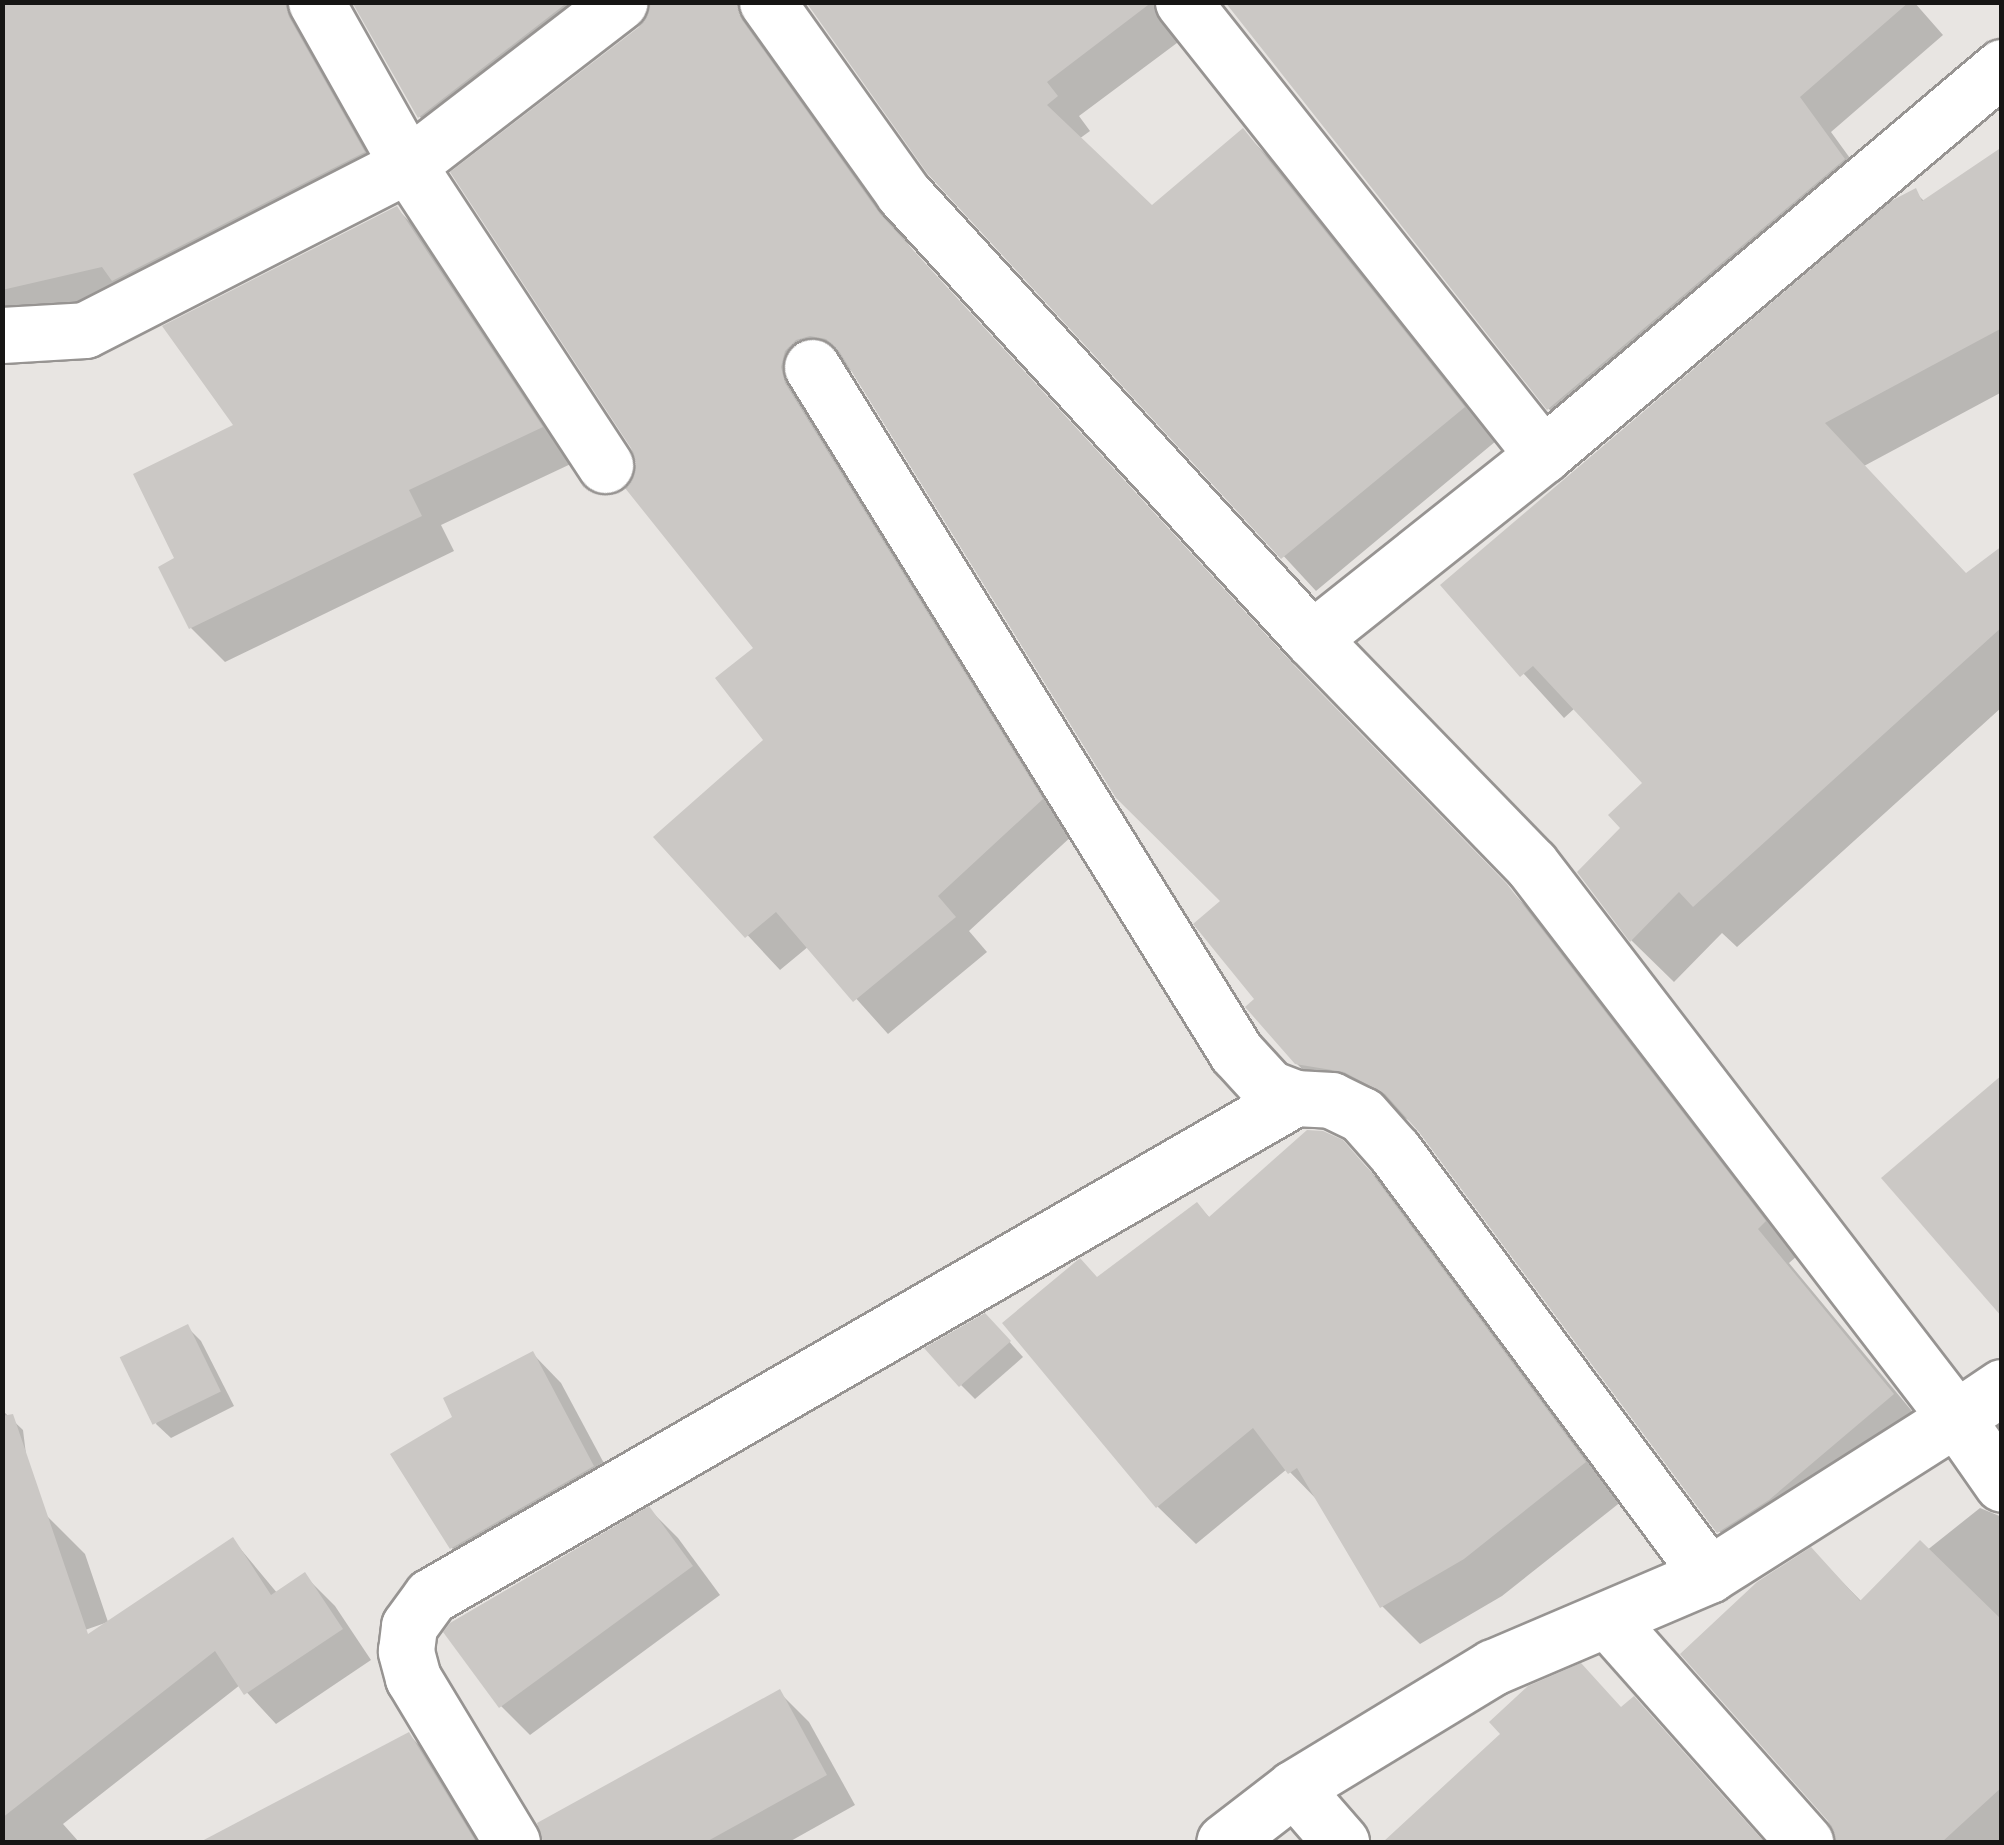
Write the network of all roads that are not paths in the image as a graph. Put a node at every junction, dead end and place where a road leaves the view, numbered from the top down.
1 (316, 2) edge
2 (620, 2) edge
3 (768, 2) edge
4 (1183, 2) edge
5 (2002, 68) edge
6 (408, 166) junction
7 (2, 334) edge
8 (812, 367) dead end
9 (1543, 455) junction
10 (605, 465) dead end
11 (1312, 639) junction
12 (1295, 1098) junction
13 (2002, 1386) edge
14 (1956, 1418) junction
15 (2002, 1484) edge
16 (1710, 1575) junction
17 (1608, 1620) junction
18 (1294, 1788) junction
19 (512, 1842) edge
20 (1224, 1842) edge
21 (1342, 1842) edge
22 (1805, 1842) edge

1 - 6 street
2 - 6 street
3 - 11 street
4 - 9 street
5 - 9 street
6 - 7 street
6 - 10 street
8 - 12 street
9 - 11 street
11 - 14 street
12 - 16 street
12 - 19 street
13 - 14 street
14 - 15 street
14 - 16 street
16 - 17 street
17 - 18 street
17 - 22 street
18 - 20 street
18 - 21 street

